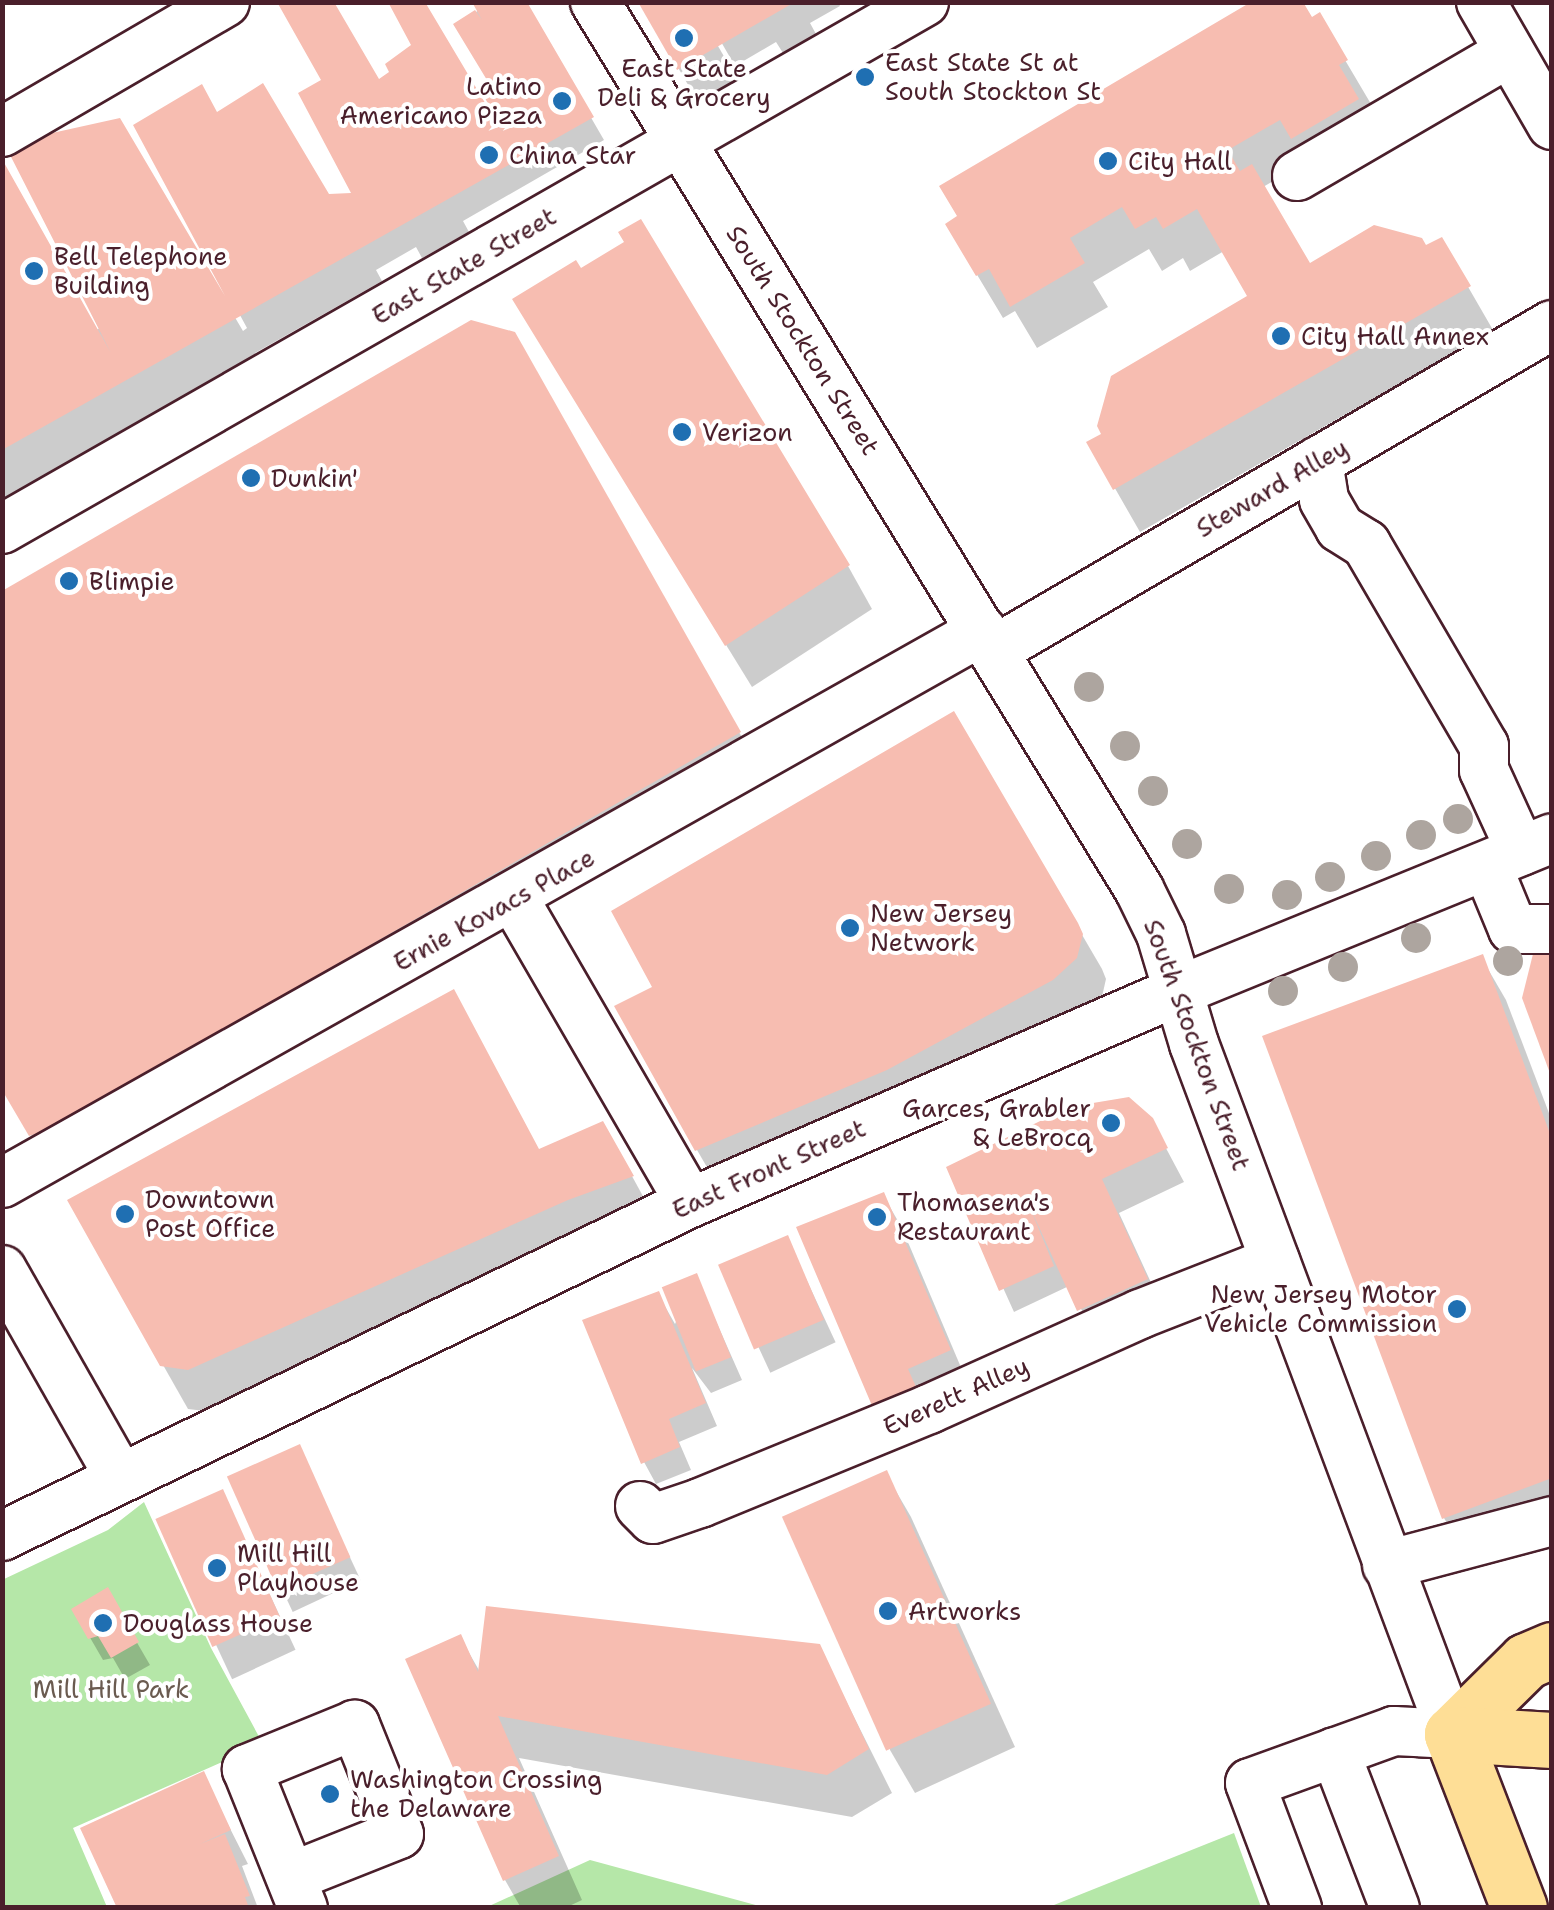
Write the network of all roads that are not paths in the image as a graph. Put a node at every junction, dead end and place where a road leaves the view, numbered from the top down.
1 (225, 2) edge
2 (595, 2) edge
3 (924, 2) edge
4 (1482, 2) edge
5 (1510, 52) junction
6 (1552, 125) edge
7 (2, 132) edge
8 (682, 143) junction
9 (1296, 176) dead end
10 (1552, 324) edge
11 (1318, 461) junction
12 (2, 529) edge
13 (988, 641) junction
14 (1528, 848) edge
15 (514, 899) junction
16 (1552, 928) edge
17 (1178, 991) junction
18 (2, 1183) edge
19 (690, 1203) junction
20 (1275, 1262) junction
21 (2, 1270) edge
22 (120, 1476) junction
23 (640, 1506) dead end
24 (1552, 1521) edge
25 (2, 1536) edge
26 (1387, 1564) junction
27 (1552, 1650) edge
28 (1452, 1734) junction
29 (1552, 1740) edge
30 (1335, 1752) junction
31 (1515, 1902) edge
32 (1297, 1908) edge
33 (1395, 1908) edge

1 - 7 street
2 - 8 street, South Stockton Street
3 - 8 street, East State Street
4 - 5 street
5 - 6 street
5 - 9 street
8 - 12 street, East State Street
8 - 13 street, South Stockton Street
10 - 11 street, Steward Alley
11 - 13 street, Steward Alley
11 - 14 street
13 - 15 street, Ernie Kovacs Place
13 - 17 street, South Stockton Street
14 - 16 street
14 - 17 street, East Front Street
15 - 18 street, Ernie Kovacs Place
15 - 19 street
17 - 19 street, East Front Street
17 - 20 street, South Stockton Street
19 - 22 street, East Front Street
20 - 23 street, Everett Alley
20 - 26 street, South Stockton Street
21 - 22 street
22 - 25 street, East Front Street
24 - 26 street
26 - 28 street, South Stockton Street
27 - 28 main road
28 - 29 main road
28 - 30 street
28 - 31 main road, South Stockton Street
30 - 32 street
30 - 33 street

